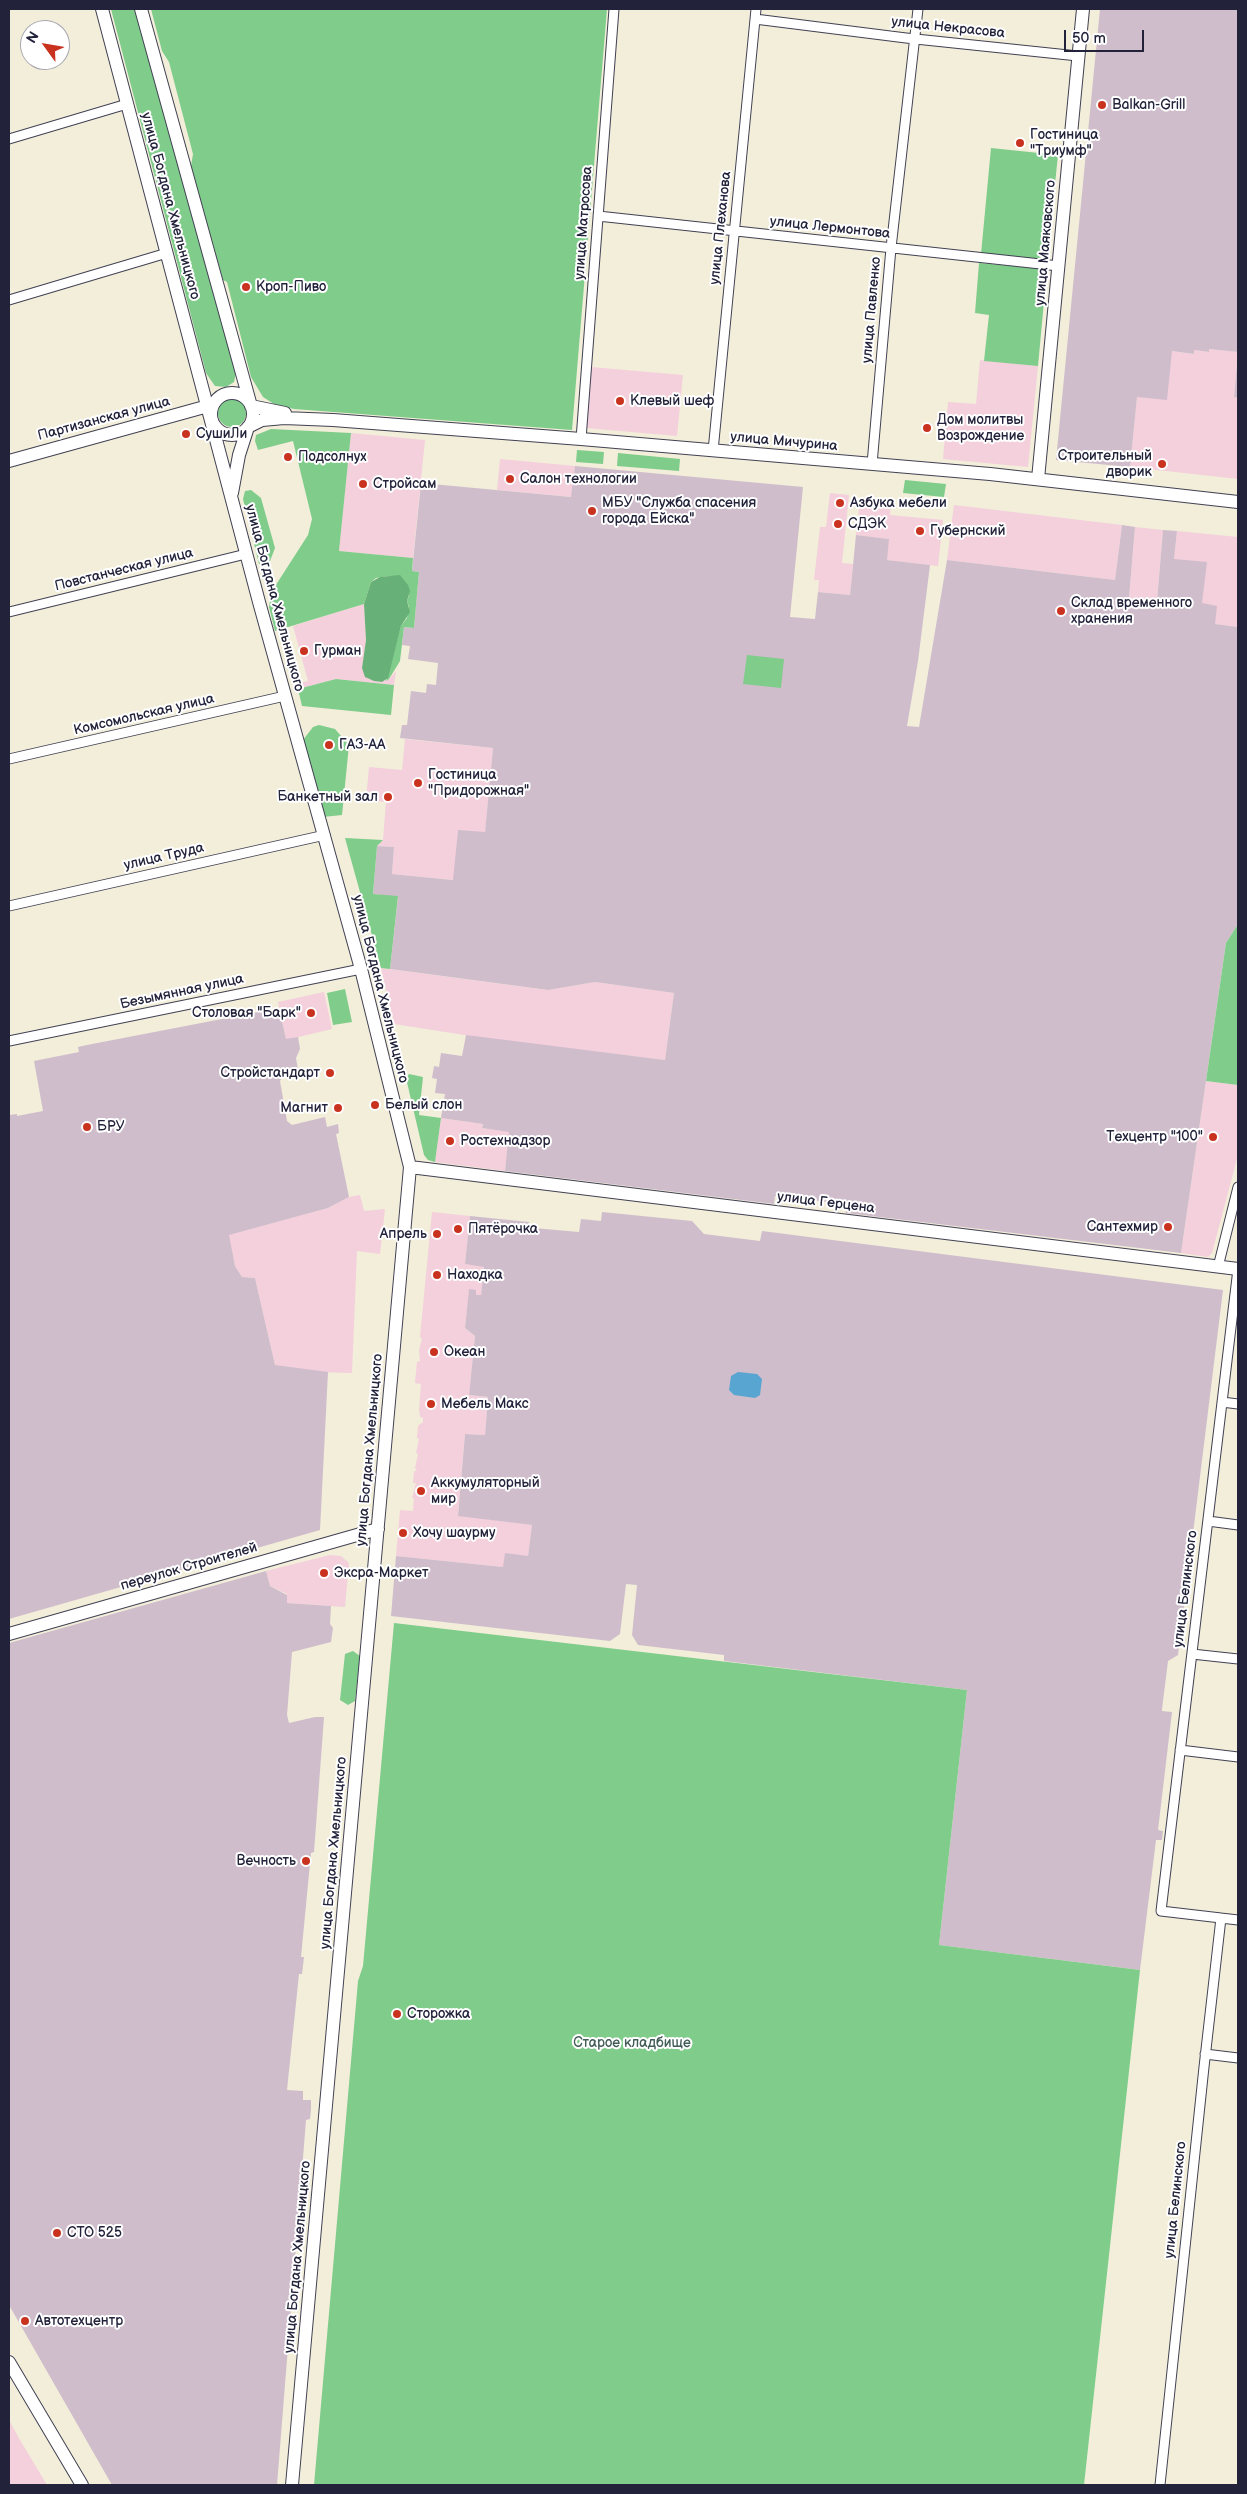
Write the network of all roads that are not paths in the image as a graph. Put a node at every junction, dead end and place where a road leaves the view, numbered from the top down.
1 (102, 9) edge
2 (142, 9) edge
3 (614, 9) edge
4 (756, 9) edge
5 (918, 9) edge
6 (1083, 9) edge
7 (755, 19) junction
8 (914, 39) junction
9 (1078, 56) junction
10 (127, 104) junction
11 (9, 139) edge
12 (598, 216) junction
13 (734, 231) junction
14 (891, 248) junction
15 (167, 253) junction
16 (1058, 266) junction
17 (9, 300) edge
18 (208, 406) junction
19 (252, 406) junction
20 (211, 419) junction
21 (327, 419) junction
22 (248, 427) junction
23 (581, 439) junction
24 (713, 451) junction
25 (9, 461) edge
26 (872, 464) junction
27 (1038, 479) junction
28 (232, 498) junction
29 (1238, 502) edge
30 (246, 554) junction
31 (9, 612) edge
32 (285, 696) junction
33 (9, 760) edge
34 (325, 836) junction
35 (9, 906) edge
36 (361, 969) junction
37 (9, 1041) edge
38 (410, 1167) junction
39 (1238, 1187) edge
40 (1218, 1267) junction
41 (1238, 1269) edge
42 (1222, 1402) junction
43 (1238, 1404) edge
44 (1208, 1521) junction
45 (1238, 1525) edge
46 (378, 1529) junction
47 (9, 1634) edge
48 (1192, 1654) junction
49 (1238, 1659) edge
50 (1180, 1750) junction
51 (1238, 1757) edge
52 (1221, 1918) junction
53 (1238, 1920) edge
54 (1205, 2054) junction
55 (1238, 2058) edge
56 (9, 2362) edge
57 (82, 2485) edge
58 (292, 2485) edge
59 (1160, 2485) edge

1 - 10 main road, улица Богдана Хмельницкого
2 - 19 main road, улица Богдана Хмельницкого
3 - 12 street, улица Матросова
4 - 7 street, улица Плеханова
5 - 8 street, улица Павленко
6 - 9 main road, улица Маяковского
7 - 8 street, улица Некрасова
7 - 13 street, улица Плеханова
8 - 9 street, улица Некрасова
8 - 14 street, улица Павленко
9 - 16 main road, улица Маяковского
10 - 11 street
10 - 15 main road, улица Богдана Хмельницкого
12 - 13 street, улица Лермонтова
12 - 23 street, улица Матросова
13 - 14 street, улица Лермонтова
13 - 24 street, улица Плеханова
14 - 16 street, улица Лермонтова
14 - 26 street, улица Павленко
15 - 17 street
15 - 18 main road, улица Богдана Хмельницкого
16 - 27 main road, улица Маяковского
18 - 20 main road, улица Богдана Хмельницкого
18 - 25 main road, Партизанская улица
19 - 20 main road
19 - 21 main road, улица Мичурина
19 - 22 main road
20 - 22 main road
20 - 28 main road, улица Богдана Хмельницкого
21 - 22 main road, улица Мичурина
21 - 23 main road, улица Мичурина
22 - 28 main road, улица Богдана Хмельницкого
23 - 24 main road, улица Мичурина
24 - 26 main road, улица Мичурина
26 - 27 main road, улица Мичурина
27 - 29 main road, улица Мичурина
28 - 30 main road, улица Богдана Хмельницкого
30 - 31 street, Повстанческая улица
30 - 32 main road, улица Богдана Хмельницкого
32 - 33 street, Комсомольская улица
32 - 34 main road, улица Богдана Хмельницкого
34 - 35 street, улица Труда
34 - 36 main road, улица Богдана Хмельницкого
36 - 37 street, Безымянная улица
36 - 38 main road, улица Богдана Хмельницкого
38 - 40 main road, улица Герцена
38 - 46 main road, улица Богдана Хмельницкого
39 - 40 street
40 - 41 main road, улица Герцена
41 - 42 street, улица Белинского
42 - 43 street
42 - 44 street, улица Белинского
44 - 45 street
44 - 48 street, улица Белинского
46 - 47 main road, переулок Строителей
46 - 58 main road, улица Богдана Хмельницкого
48 - 49 street
48 - 50 street, улица Белинского
50 - 51 street
50 - 52 street, улица Белинского
52 - 53 street
52 - 54 street, улица Белинского
54 - 55 street
54 - 59 street, улица Белинского
56 - 57 main road

